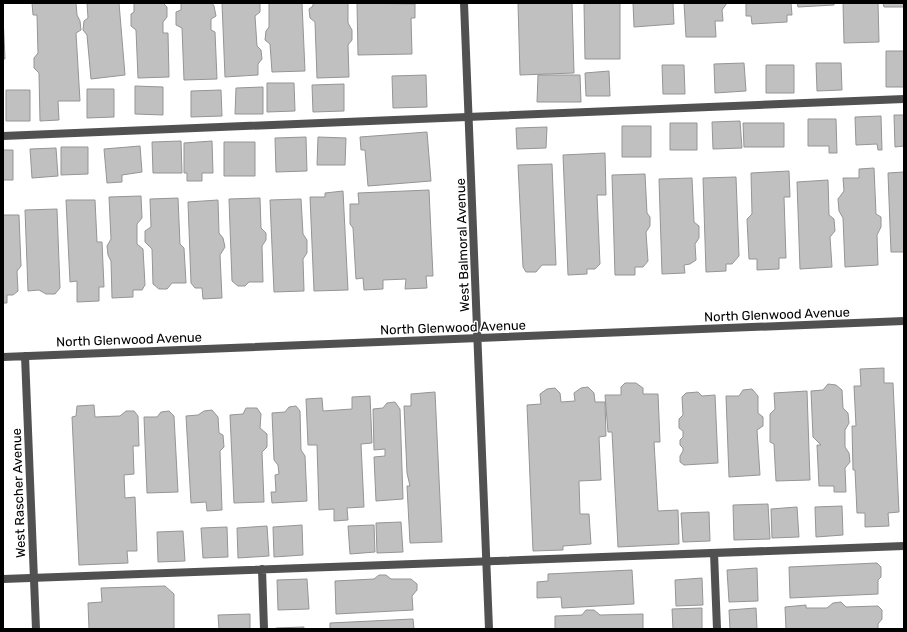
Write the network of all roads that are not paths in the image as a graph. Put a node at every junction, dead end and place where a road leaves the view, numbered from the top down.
1 (464, 3) edge
2 (904, 99) edge
3 (469, 117) junction
4 (3, 136) edge
5 (904, 321) edge
6 (477, 338) junction
7 (3, 356) edge
8 (25, 356) junction
9 (904, 546) edge
10 (714, 553) junction
11 (486, 561) junction
12 (262, 569) junction
13 (34, 577) junction
14 (3, 579) edge
15 (36, 629) edge
16 (264, 629) edge
17 (489, 629) edge
18 (717, 629) edge

1 - 3 street, West Balmoral Avenue
2 - 3 street
3 - 4 street
3 - 6 street, West Balmoral Avenue
5 - 6 street, North Glenwood Avenue
6 - 8 street, North Glenwood Avenue
6 - 11 street, West Balmoral Avenue
7 - 8 street, North Glenwood Avenue
8 - 13 street, West Rascher Avenue
9 - 10 street
10 - 11 street
10 - 18 street
11 - 12 street
11 - 17 street, West Balmoral Avenue
12 - 13 street
12 - 16 street
13 - 14 street
13 - 15 street, West Rascher Avenue

